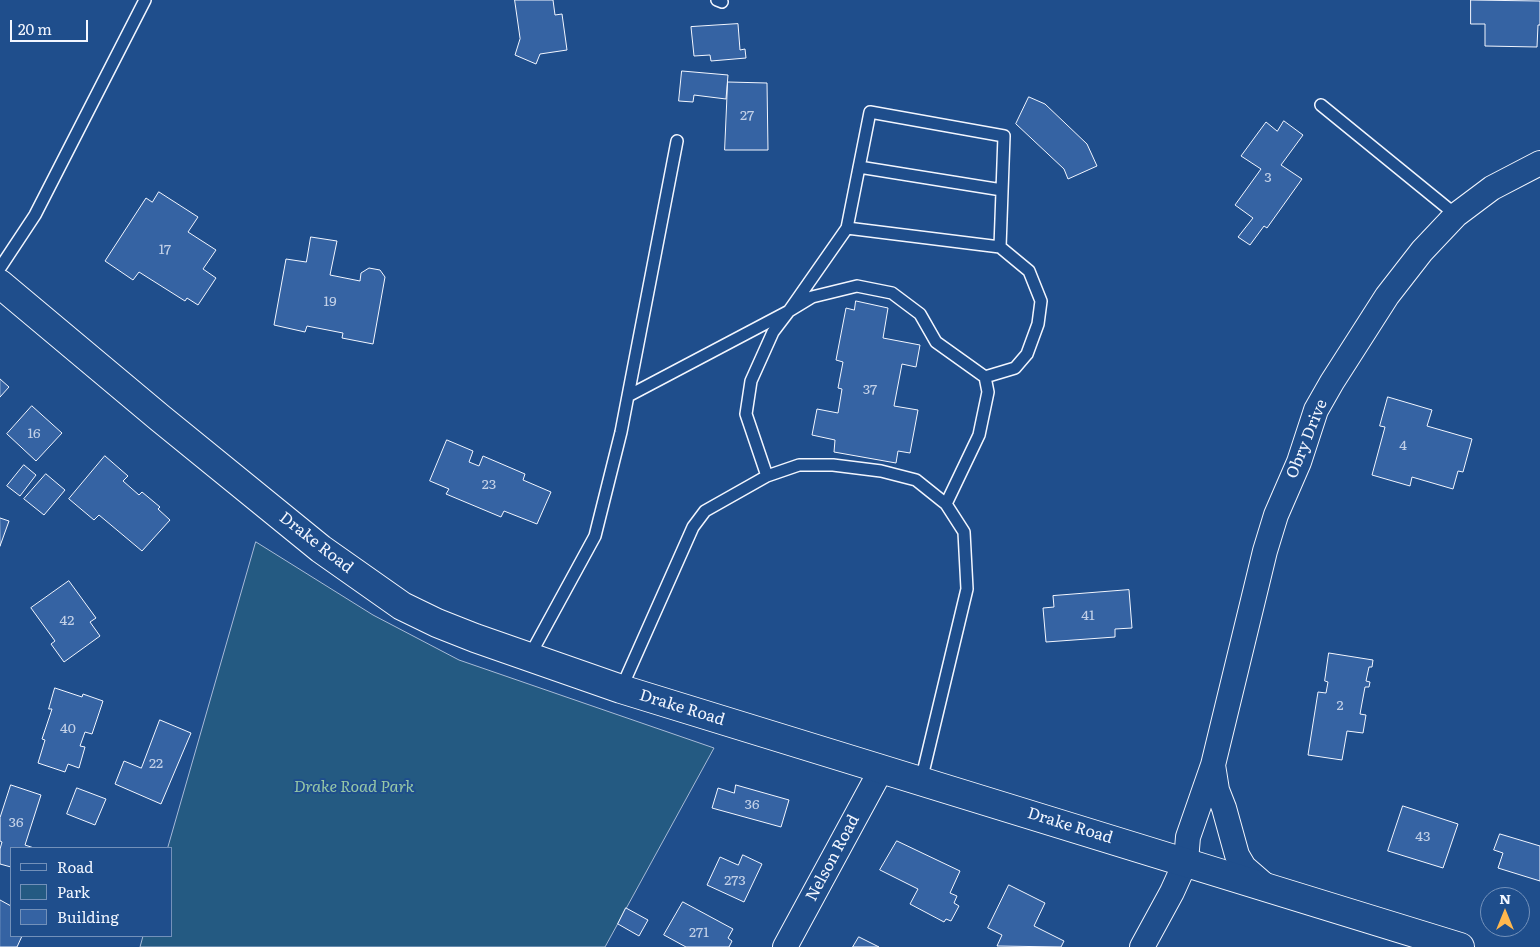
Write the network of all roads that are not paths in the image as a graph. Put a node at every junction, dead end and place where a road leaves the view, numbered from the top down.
1 (145, 0) edge
2 (1321, 105) dead end
3 (677, 140) dead end
4 (1540, 163) edge
5 (859, 167) junction
6 (1002, 190) junction
7 (1456, 215) junction
8 (847, 228) junction
9 (1000, 247) junction
10 (0, 268) edge
11 (0, 284) edge
12 (789, 311) junction
13 (985, 377) junction
14 (628, 396) junction
15 (767, 476) junction
16 (946, 504) junction
17 (529, 657) junction
18 (621, 689) junction
19 (1213, 765) junction
20 (882, 770) junction
21 (920, 782) junction
22 (1186, 861) junction
23 (1267, 887) junction
24 (786, 947) edge
25 (1142, 947) edge
26 (1460, 947) edge

1 - 10 lane
2 - 7 lane
3 - 14 lane
4 - 7 street, Obry Drive
5 - 6 lane
5 - 6 lane
5 - 8 lane
6 - 9 lane
7 - 19 street, Obry Drive
8 - 9 lane
8 - 12 lane
9 - 13 lane
11 - 17 street, Drake Road
12 - 13 lane
12 - 14 lane
12 - 15 lane
13 - 16 lane
14 - 17 lane
15 - 16 lane
15 - 18 lane
16 - 21 lane
17 - 18 street, Drake Road
18 - 20 street, Drake Road
19 - 22 street, Obry Drive
19 - 23 street, Obry Drive
20 - 21 street, Drake Road
20 - 24 street, Nelson Road
21 - 22 street, Drake Road
22 - 23 street, Drake Road
22 - 25 street, Obry Drive
23 - 26 street, Drake Road

